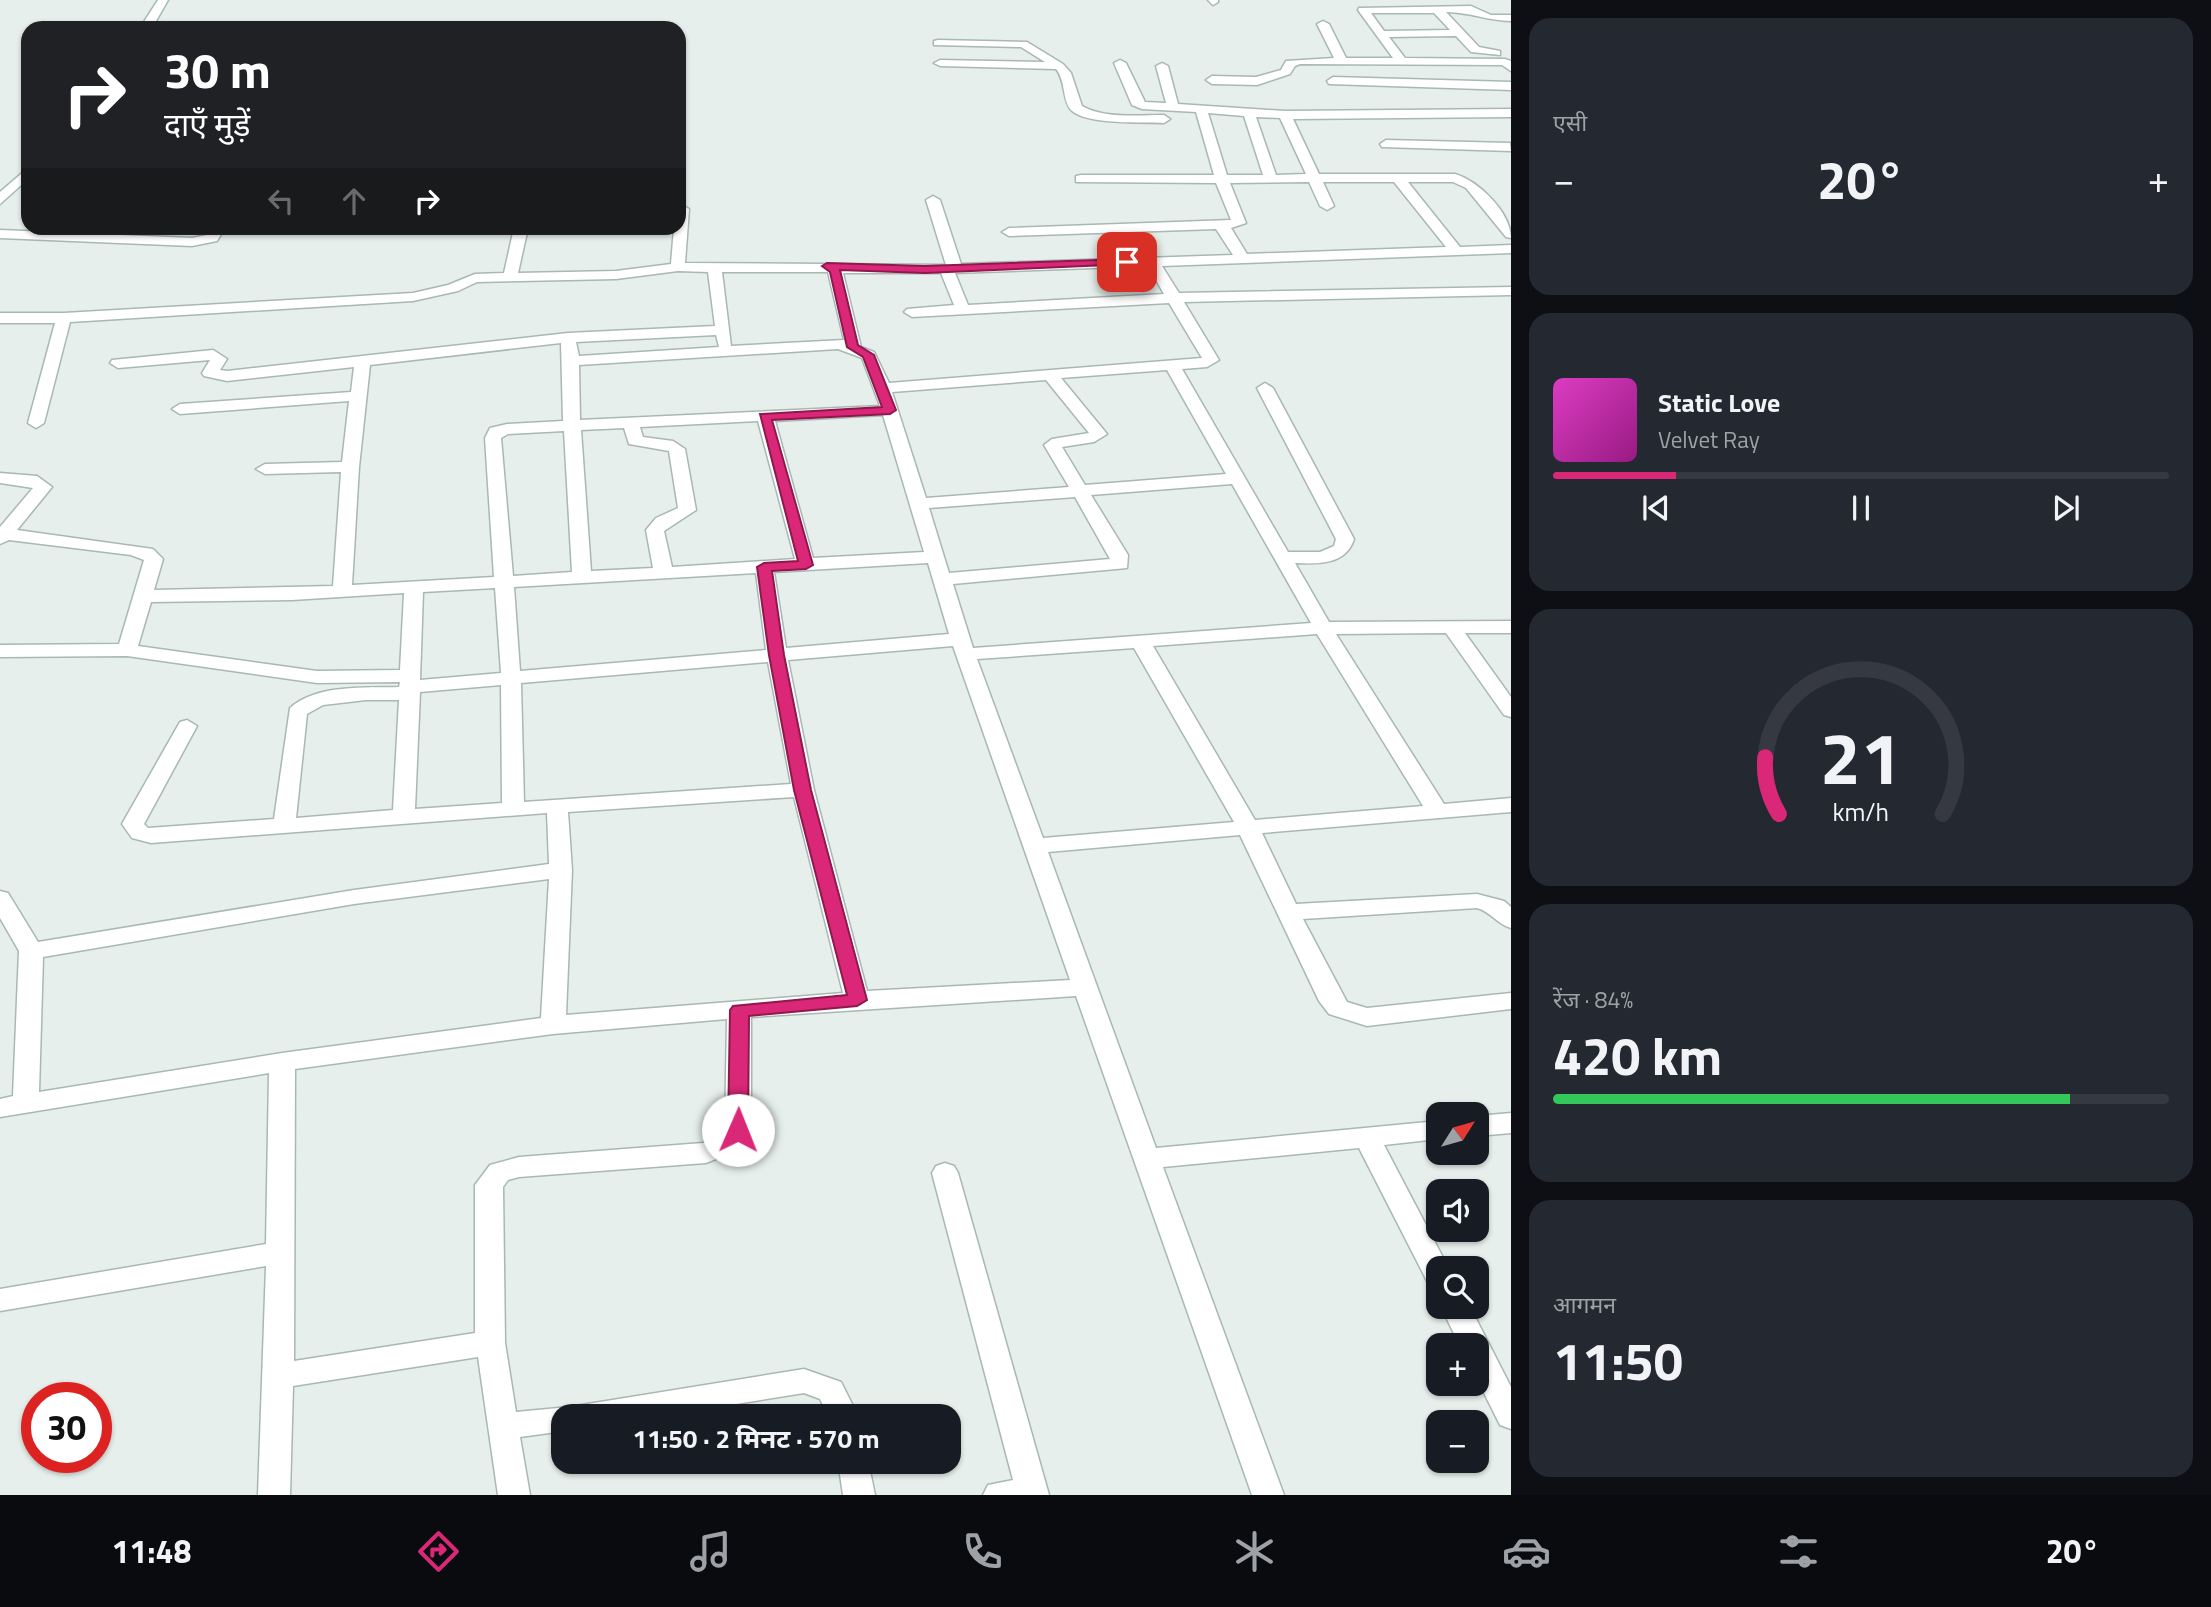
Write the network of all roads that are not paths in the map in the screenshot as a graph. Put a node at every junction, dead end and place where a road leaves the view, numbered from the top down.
1 (163, 0) edge
2 (1367, 4) edge
3 (1437, 9) junction
4 (1511, 18) edge
5 (150, 21) edge
6 (1323, 24) dead end
7 (1460, 33) junction
8 (1381, 34) junction
9 (938, 43) dead end
10 (1400, 59) junction
11 (1341, 60) junction
12 (1317, 61) junction
13 (940, 63) dead end
14 (1120, 63) dead end
15 (1508, 65) edge
16 (1059, 66) junction
17 (1162, 66) dead end
18 (1212, 80) dead end
19 (1511, 86) edge
20 (1344, 97) junction
21 (1173, 108) junction
22 (1487, 112) junction
23 (1250, 113) junction
24 (1511, 113) edge
25 (1202, 115) junction
26 (1285, 115) junction
27 (1385, 144) dead end
28 (1510, 148) edge
29 (1398, 178) junction
30 (21, 179) edge
31 (1081, 179) dead end
32 (1313, 179) junction
33 (1222, 180) junction
34 (1271, 180) junction
35 (0, 200) edge
36 (933, 200) dead end
37 (1327, 206) dead end
38 (1219, 225) junction
39 (1009, 232) dead end
40 (0, 234) edge
41 (1511, 234) edge
42 (21, 235) edge
43 (24, 235) edge
44 (214, 235) edge
45 (519, 235) edge
46 (680, 235) edge
47 (1511, 249) edge
48 (1456, 251) junction
49 (1242, 258) junction
50 (1152, 261) junction
51 (713, 266) junction
52 (827, 266) junction
53 (678, 267) junction
54 (951, 269) junction
55 (510, 277) junction
56 (1511, 291) edge
57 (1176, 298) junction
58 (963, 310) junction
59 (912, 313) dead end
60 (0, 318) edge
61 (64, 318) junction
62 (723, 330) junction
63 (568, 338) junction
64 (853, 347) junction
65 (727, 351) junction
66 (572, 361) junction
67 (362, 362) junction
68 (118, 363) dead end
69 (1173, 366) junction
70 (1051, 376) junction
71 (883, 388) junction
72 (1265, 388) dead end
73 (358, 396) junction
74 (180, 409) dead end
75 (890, 410) junction
76 (765, 416) junction
77 (36, 423) dead end
78 (631, 423) junction
79 (574, 426) junction
80 (350, 467) junction
81 (265, 468) dead end
82 (0, 478) edge
83 (1237, 478) junction
84 (1078, 492) junction
85 (919, 504) junction
86 (2, 536) edge
87 (1283, 557) junction
88 (936, 558) junction
89 (806, 565) junction
90 (764, 567) junction
91 (664, 575) junction
92 (582, 579) junction
93 (942, 579) junction
94 (505, 582) junction
95 (414, 587) junction
96 (342, 592) junction
97 (145, 596) junction
98 (1511, 627) edge
99 (1323, 628) junction
100 (1452, 628) junction
101 (1140, 642) junction
102 (963, 647) junction
103 (127, 650) junction
104 (0, 651) edge
105 (777, 655) junction
106 (511, 678) junction
107 (410, 686) junction
108 (1511, 711) edge
109 (187, 726) dead end
110 (803, 790) junction
111 (1511, 805) edge
112 (557, 806) junction
113 (513, 809) junction
114 (1438, 811) junction
115 (404, 816) junction
116 (284, 825) junction
117 (1248, 828) junction
118 (1035, 846) junction
119 (561, 870) junction
120 (0, 898) edge
121 (1288, 912) junction
122 (1511, 920) edge
123 (31, 951) junction
124 (1085, 987) junction
125 (857, 1000) junction
126 (1511, 1001) edge
127 (739, 1010) junction
128 (552, 1025) junction
129 (282, 1062) junction
130 (26, 1103) junction
131 (0, 1108) edge
132 (1511, 1123) edge
133 (1489, 1125) edge
134 (1426, 1131) edge
135 (1367, 1137) junction
136 (1147, 1159) junction
137 (946, 1173) dead end
138 (279, 1253) junction
139 (1428, 1256) edge
140 (0, 1300) edge
141 (490, 1343) junction
142 (1489, 1373) edge
143 (279, 1376) junction
144 (656, 1404) edge
145 (838, 1404) edge
146 (1511, 1416) edge
147 (551, 1420) edge
148 (504, 1427) junction
149 (855, 1474) edge
150 (1032, 1493) edge
151 (274, 1495) edge
152 (514, 1495) edge
153 (859, 1495) edge
154 (999, 1495) edge
155 (1268, 1495) edge

1 - 5 street
2 - 3 street
2 - 8 street
3 - 4 street
3 - 7 street
6 - 11 street
7 - 8 street
7 - 15 street
8 - 10 street
9 - 16 street
10 - 11 street
10 - 15 street
11 - 12 street
12 - 18 street
12 - 20 street
13 - 16 street
14 - 21 street
16 - 25 street
17 - 21 street
19 - 20 street
20 - 22 street
20 - 26 street
21 - 25 street
22 - 24 street
22 - 28 street
23 - 25 street
23 - 26 street
23 - 34 street
25 - 33 street
26 - 32 street
27 - 28 street
29 - 32 street
29 - 41 street
29 - 48 street
30 - 35 street
31 - 33 street
32 - 34 street
32 - 37 street
33 - 34 street
33 - 38 street
36 - 54 street
38 - 39 street
38 - 49 street
40 - 42 street
43 - 44 street
45 - 55 street
46 - 53 street
47 - 48 street
48 - 49 street
49 - 50 street
50 - 54 street
50 - 57 street
51 - 52 street
51 - 53 street
51 - 62 street
52 - 54 street
52 - 64 street
53 - 55 street
54 - 58 street
55 - 61 street
56 - 57 street
57 - 58 street
57 - 69 street
58 - 59 street
60 - 61 street
61 - 77 street
62 - 63 street
62 - 65 street
63 - 66 street
63 - 67 street
64 - 65 street
64 - 71 street
65 - 66 street
66 - 79 street
67 - 68 street
67 - 73 street
69 - 70 street
69 - 83 street
70 - 71 street
70 - 84 street
71 - 75 street
72 - 87 street
73 - 74 street
73 - 80 street
75 - 76 street
75 - 85 street
76 - 78 street
76 - 89 street
78 - 79 street
78 - 91 street
79 - 92 street
79 - 94 street
80 - 81 street
80 - 96 street
82 - 86 street
83 - 84 street
83 - 87 street
84 - 85 street
84 - 93 street
85 - 88 street
86 - 97 street
87 - 99 street
88 - 89 street
88 - 93 street
89 - 90 street
90 - 91 street
90 - 105 street
91 - 92 street
92 - 94 street
93 - 102 street
94 - 95 street
94 - 106 street
95 - 96 street
95 - 107 street
96 - 97 street
97 - 103 street
98 - 100 street
99 - 100 street
99 - 101 street
99 - 114 street
100 - 108 street
101 - 102 street
101 - 117 street
102 - 105 street
102 - 118 street
103 - 104 street
103 - 107 street
105 - 106 street
105 - 110 street
106 - 107 street
106 - 113 street
107 - 115 street
107 - 116 street
109 - 116 street
110 - 112 street
110 - 125 street
111 - 114 street
112 - 113 street
112 - 119 street
113 - 115 street
114 - 117 street
115 - 116 street
117 - 118 street
117 - 121 street
118 - 124 street
119 - 123 street
119 - 128 street
120 - 123 street
121 - 122 street
121 - 126 street
123 - 130 street
124 - 125 street
124 - 136 street
125 - 127 street
127 - 128 street
127 - 141 street
128 - 129 street
129 - 130 street
129 - 138 street
130 - 131 street
132 - 133 street
134 - 135 street
135 - 136 street
135 - 139 street
136 - 155 street
137 - 150 street
138 - 140 street
138 - 143 street
141 - 143 street
141 - 148 street
142 - 146 street
143 - 151 street
144 - 145 street
147 - 148 street
148 - 152 street
149 - 153 street
150 - 154 street

